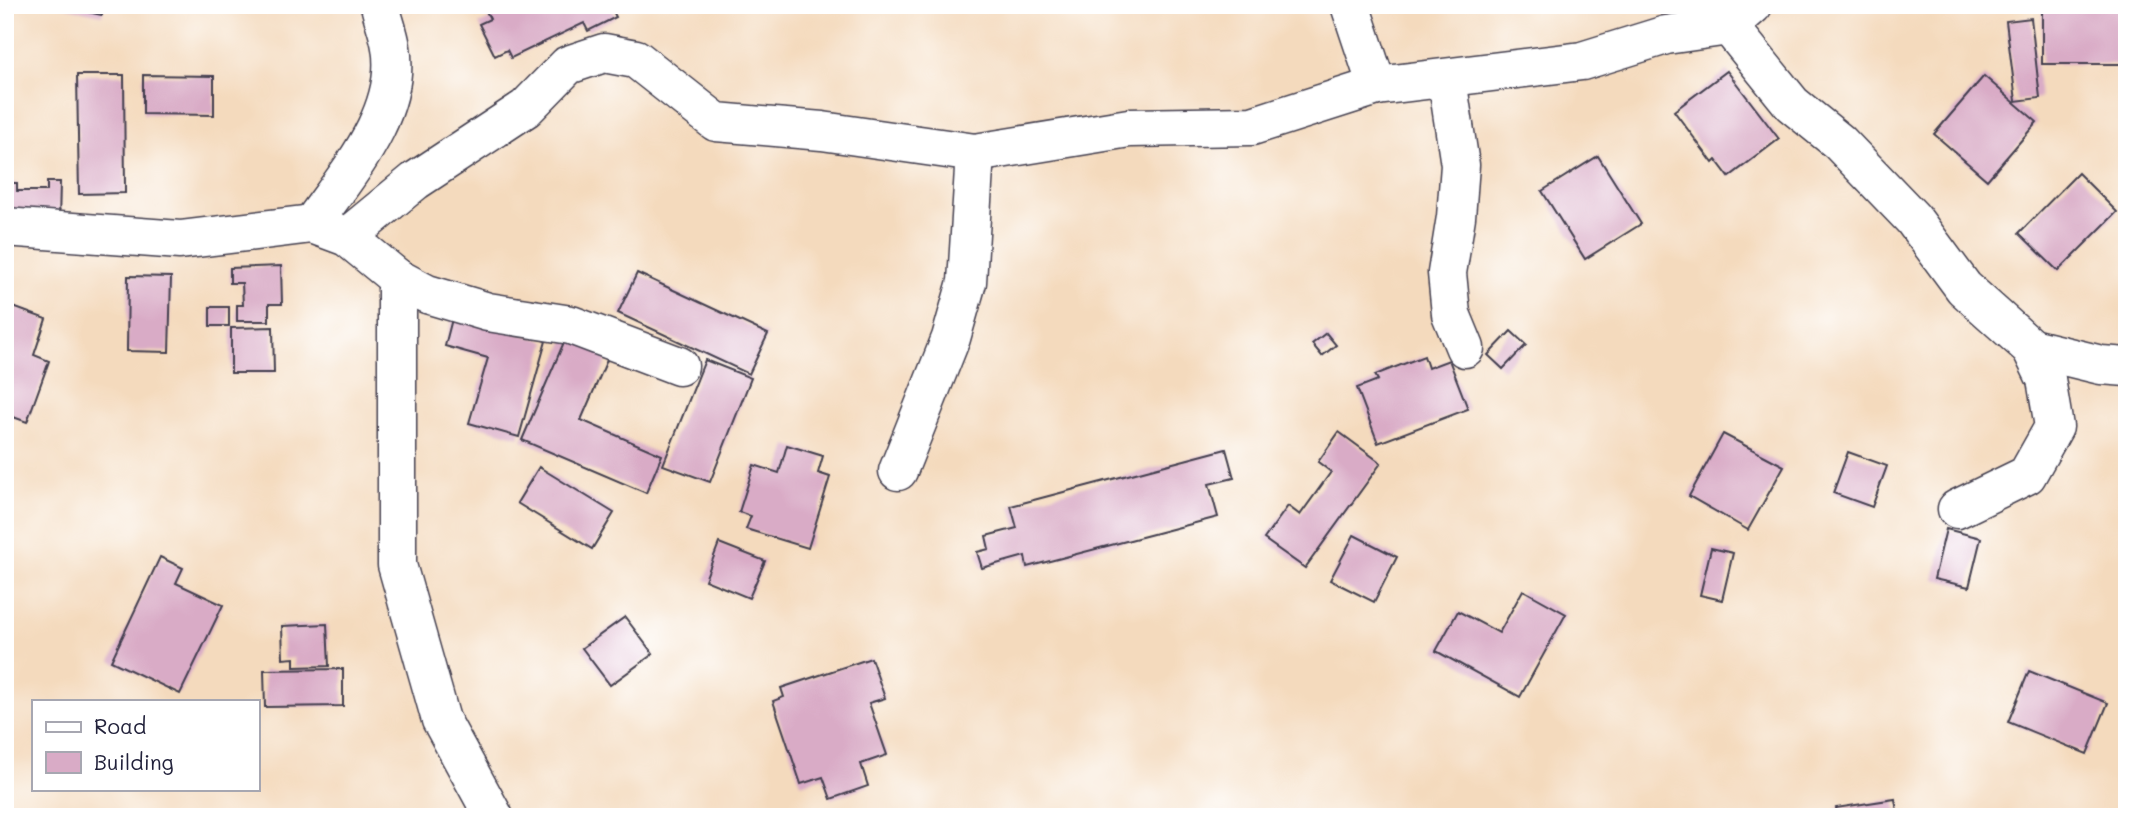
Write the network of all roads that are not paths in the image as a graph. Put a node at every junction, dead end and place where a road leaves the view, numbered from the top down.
1 (380, 5) edge
2 (1350, 5) edge
3 (1741, 16) edge
4 (1447, 79) junction
5 (1377, 86) junction
6 (975, 153) junction
7 (5, 227) edge
8 (330, 231) junction
9 (397, 278) junction
10 (1465, 348) dead end
11 (2031, 348) junction
12 (679, 366) dead end
13 (2127, 367) edge
14 (898, 471) dead end
15 (1957, 509) dead end
16 (494, 817) edge

1 - 8 street
2 - 5 street
3 - 4 street
3 - 11 street
4 - 5 street
4 - 10 street
5 - 6 street
6 - 8 street
6 - 14 street
7 - 8 street
8 - 9 street
9 - 12 street
9 - 16 street
11 - 13 street
11 - 15 street

